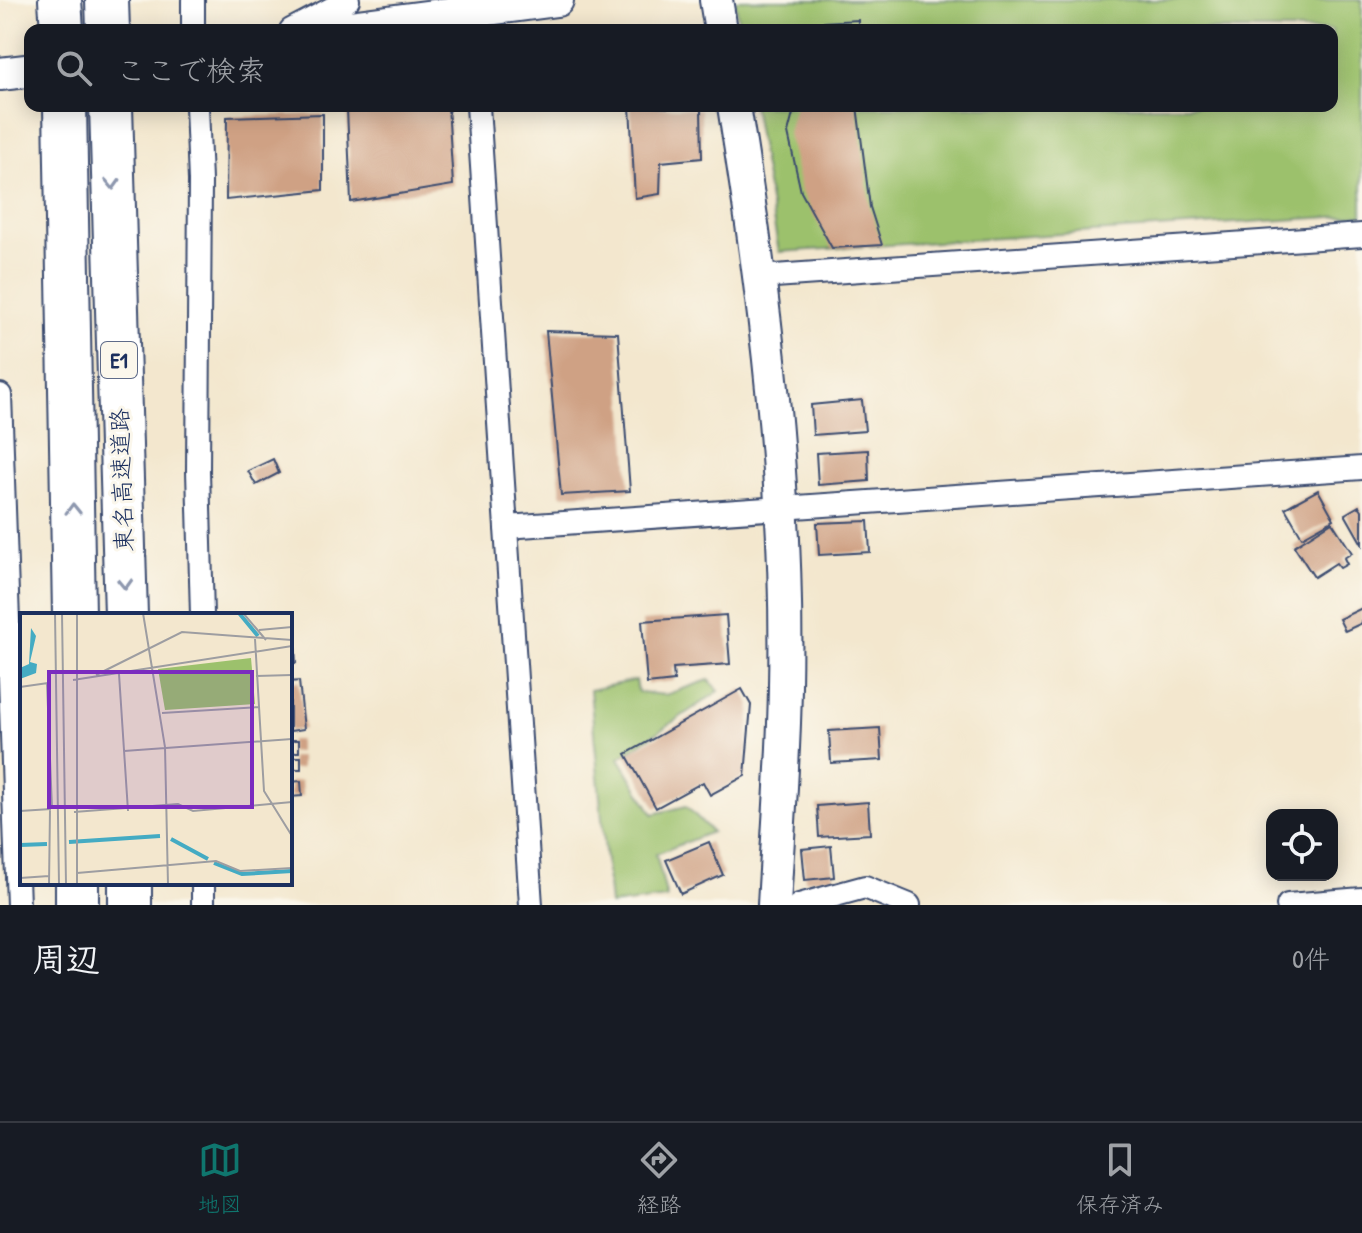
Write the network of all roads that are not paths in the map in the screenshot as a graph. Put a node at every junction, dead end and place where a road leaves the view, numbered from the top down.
1 (60, 0) edge
2 (107, 0) edge
3 (193, 0) edge
4 (348, 0) edge
5 (557, 0) edge
6 (716, 0) edge
7 (472, 20) edge
8 (62, 24) edge
9 (108, 24) edge
10 (193, 24) edge
11 (302, 24) edge
12 (414, 24) edge
13 (720, 24) edge
14 (65, 112) edge
15 (111, 112) edge
16 (197, 112) edge
17 (478, 112) edge
18 (735, 112) edge
19 (1362, 235) edge
20 (760, 277) junction
21 (0, 395) edge
22 (1362, 468) edge
23 (781, 506) junction
24 (506, 527) junction
25 (74, 613) edge
26 (126, 613) edge
27 (202, 613) edge
28 (1362, 899) edge
29 (18, 905) edge
30 (531, 905) edge
31 (774, 905) edge
32 (799, 905) edge
33 (909, 905) edge
34 (1288, 905) edge

1 - 8 highway
2 - 9 highway
3 - 10 street
4 - 11 street
5 - 7 street
6 - 13 street
7 - 12 street
25 -> 14 highway, 東名高速道路 / E1
15 -> 26 highway, 東名高速道路 / E1
16 - 27 street
17 - 24 street
18 - 20 street
19 - 20 street
20 - 23 street
21 - 29 street
22 - 23 street
23 - 24 street
23 - 31 street
24 - 30 street
28 - 34 street
32 - 33 street

